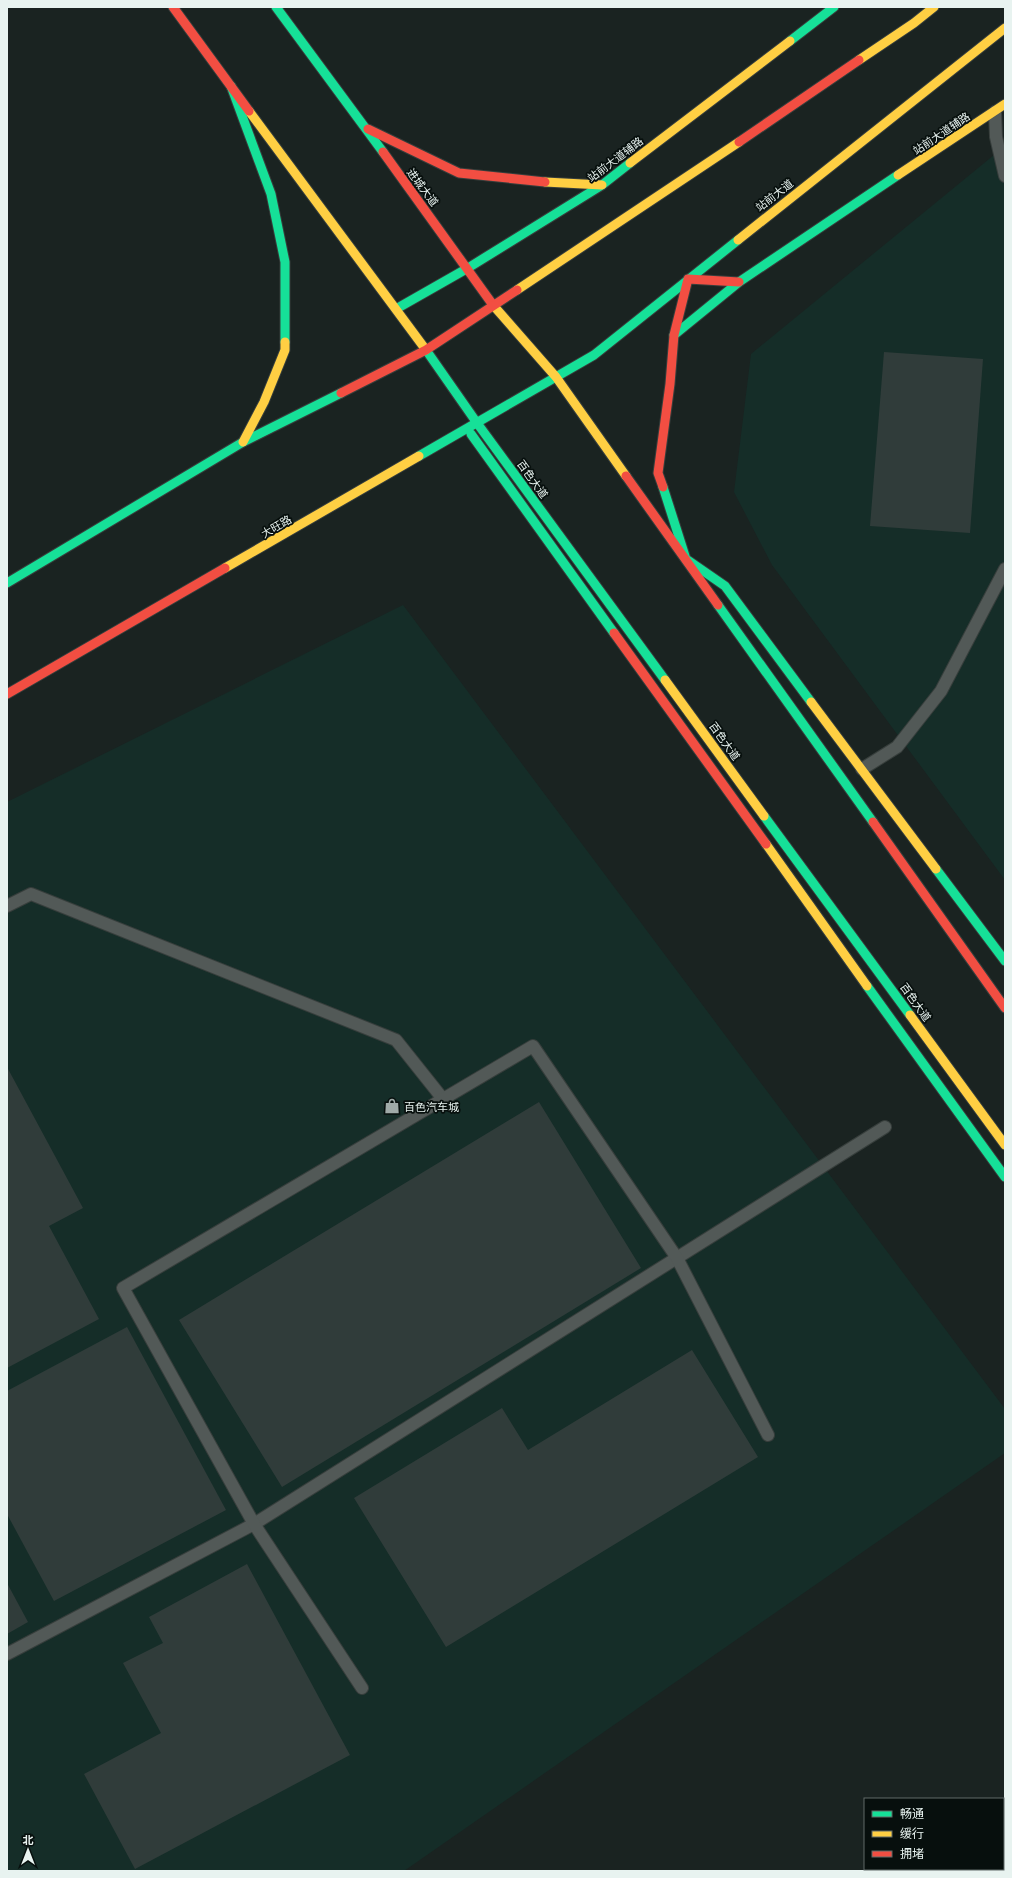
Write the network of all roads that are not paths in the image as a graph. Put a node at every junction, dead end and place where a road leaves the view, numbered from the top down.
1 (173, 7) edge
2 (276, 7) edge
3 (834, 7) edge
4 (934, 7) edge
5 (1005, 28) edge
6 (231, 86) junction
7 (1005, 104) edge
8 (995, 112) junction
9 (364, 127) junction
10 (996, 137) junction
11 (1005, 147) edge
12 (1005, 176) edge
13 (602, 185) junction
14 (468, 268) junction
15 (688, 279) junction
16 (739, 282) junction
17 (493, 305) junction
18 (396, 309) junction
19 (674, 335) junction
20 (426, 350) junction
21 (556, 377) junction
22 (477, 423) junction
23 (468, 429) junction
24 (243, 442) junction
25 (686, 559) junction
26 (1005, 569) edge
27 (7, 583) edge
28 (7, 694) edge
29 (862, 769) junction
30 (7, 906) edge
31 (1005, 961) edge
32 (1005, 1008) edge
33 (443, 1099) junction
34 (885, 1127) dead end
35 (1005, 1145) edge
36 (1005, 1177) edge
37 (677, 1258) junction
38 (768, 1435) dead end
39 (254, 1524) junction
40 (7, 1654) edge
41 (362, 1688) dead end

1 - 6 main road
2 - 9 main road, 进城大道
3 - 13 main road, 站前大道辅路
4 - 17 main road
5 - 15 main road, 站前大道
6 - 18 main road
6 - 24 main road
7 - 8 main road, 站前大道辅路
8 - 10 lane
8 - 16 main road, 站前大道辅路
9 - 13 main road
9 - 14 main road, 进城大道
10 - 11 lane
10 - 12 lane
13 - 14 main road, 站前大道辅路
14 - 17 main road, 进城大道
14 - 18 main road, 站前大道辅路
15 - 16 main road
15 - 19 main road
15 - 21 main road, 站前大道
16 - 19 main road, 站前大道辅路
17 - 20 main road
17 - 21 main road, 进城大道
18 - 20 main road
19 - 25 main road
20 - 22 main road, 百色大道
20 - 23 main road
20 - 24 main road
21 - 22 main road, 大旺路
21 - 25 main road
22 - 23 main road, 大旺路
22 - 35 main road, 百色大道
23 - 28 main road, 大旺路
23 - 36 main road
24 - 27 main road
25 - 29 main road
25 - 32 main road
26 - 29 lane
29 - 31 main road
30 - 33 lane
33 - 37 lane
33 - 39 lane
34 - 37 lane
37 - 38 lane
37 - 39 lane
39 - 40 lane
39 - 41 lane

